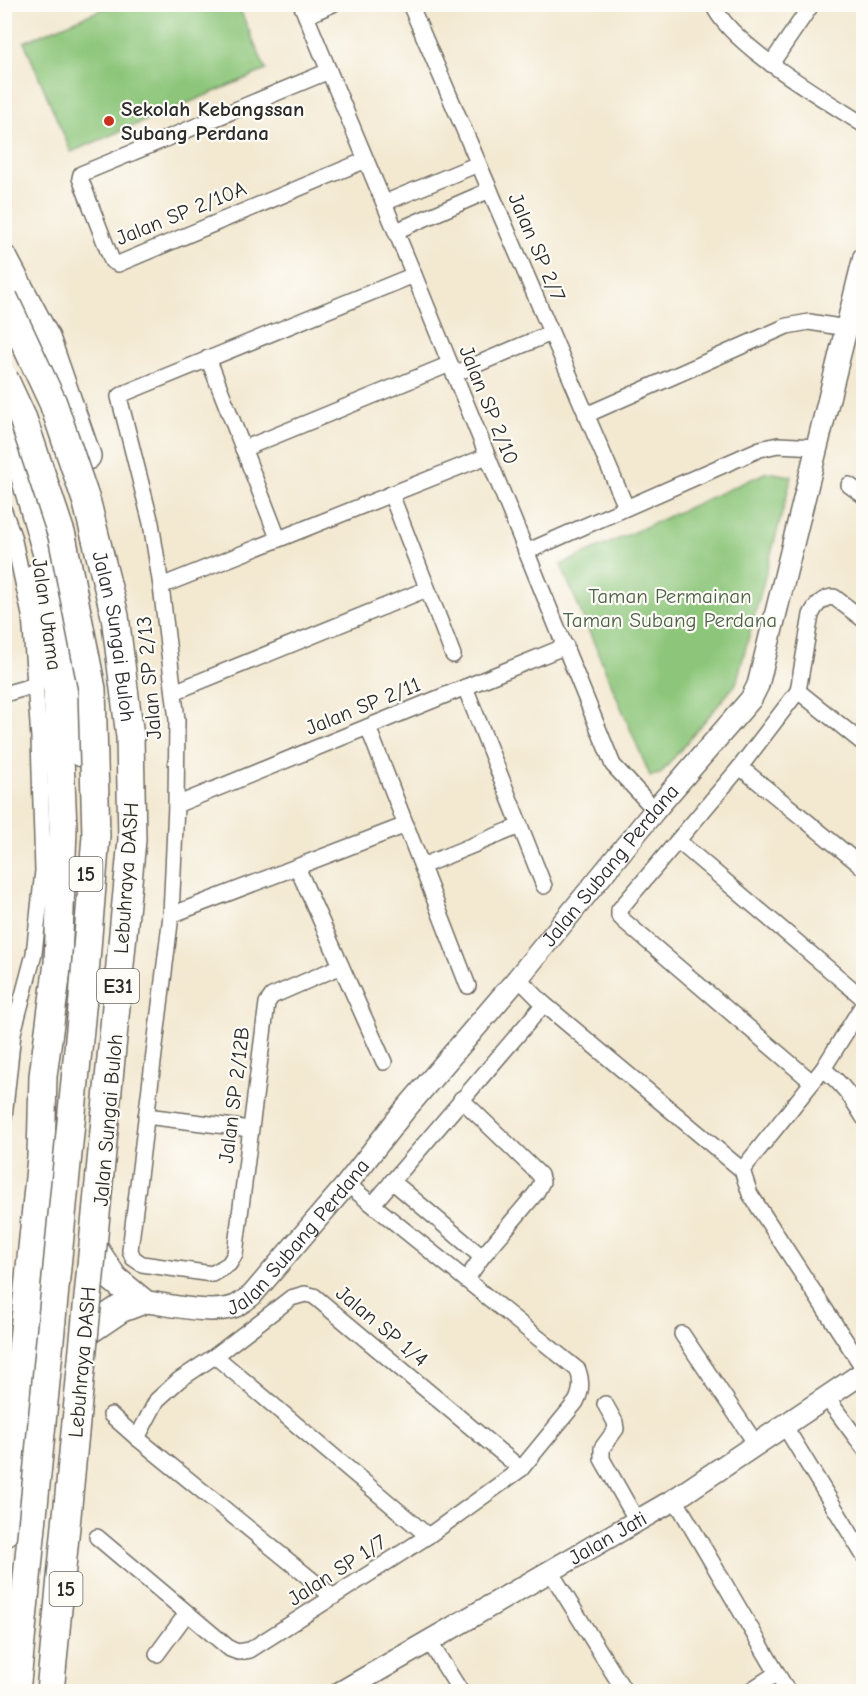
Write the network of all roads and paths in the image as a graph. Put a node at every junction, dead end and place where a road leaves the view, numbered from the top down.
1 (333, 4) edge
2 (410, 4) edge
3 (713, 4) edge
4 (812, 4) edge
5 (304, 10) edge
6 (771, 64) junction
7 (329, 71) junction
8 (864, 125) edge
9 (366, 160) junction
10 (478, 164) junction
11 (490, 190) junction
12 (384, 203) junction
13 (396, 231) junction
14 (864, 257) edge
15 (4, 259) edge
16 (414, 275) junction
17 (4, 279) edge
18 (4, 298) edge
19 (846, 328) junction
20 (551, 333) junction
21 (208, 358) junction
22 (452, 369) junction
23 (4, 378) edge
24 (4, 404) edge
25 (586, 415) junction
26 (817, 447) junction
27 (243, 449) junction
28 (487, 456) junction
29 (4, 461) edge
30 (849, 484) dead end
31 (391, 494) junction
32 (864, 496) edge
33 (626, 507) junction
34 (4, 511) edge
35 (9, 538) edge
36 (278, 538) junction
37 (526, 552) junction
38 (161, 586) junction
39 (427, 589) junction
40 (864, 620) edge
41 (566, 646) junction
42 (453, 655) dead end
43 (36, 685) junction
44 (465, 687) junction
45 (798, 691) junction
46 (174, 692) junction
47 (4, 694) edge
48 (368, 727) junction
49 (864, 744) edge
50 (740, 767) junction
51 (176, 805) junction
52 (655, 810) junction
53 (406, 825) junction
54 (520, 826) junction
55 (678, 841) junction
56 (422, 866) junction
57 (297, 867) junction
58 (864, 868) edge
59 (544, 886) dead end
60 (171, 915) junction
61 (341, 966) junction
62 (120, 971) junction
63 (518, 978) junction
64 (468, 986) dead end
65 (864, 1001) edge
66 (544, 1004) junction
67 (9, 1033) edge
68 (384, 1062) dead end
69 (823, 1069) junction
70 (43, 1076) junction
71 (812, 1083) junction
72 (461, 1099) junction
73 (146, 1116) junction
74 (4, 1117) edge
75 (864, 1118) edge
76 (250, 1129) junction
77 (742, 1170) junction
78 (392, 1181) junction
79 (347, 1184) junction
80 (102, 1185) junction
81 (373, 1204) junction
82 (51, 1226) junction
83 (95, 1250) junction
84 (482, 1257) junction
85 (220, 1270) joint
86 (466, 1280) junction
87 (141, 1300) junction
88 (89, 1330) junction
89 (682, 1334) dead end
90 (39, 1351) junction
91 (215, 1356) junction
92 (88, 1364) junction
93 (864, 1370) edge
94 (4, 1376) edge
95 (826, 1396) junction
96 (604, 1404) dead end
97 (111, 1415) dead end
98 (784, 1425) junction
99 (137, 1438) junction
100 (756, 1444) junction
101 (864, 1448) edge
102 (521, 1469) junction
103 (675, 1499) junction
104 (637, 1521) junction
105 (4, 1533) edge
106 (428, 1536) junction
107 (96, 1538) dead end
108 (864, 1556) edge
109 (550, 1570) junction
110 (333, 1597) junction
111 (187, 1613) junction
112 (429, 1641) junction
113 (158, 1654) dead end
114 (777, 1673) junction
115 (5, 1692) edge
116 (16, 1692) edge
117 (52, 1692) edge
118 (341, 1692) edge
119 (461, 1692) edge
120 (625, 1692) edge
121 (748, 1692) edge
122 (788, 1692) edge

1 - 5 street
2 - 10 street, Jalan SP 2/7
3 - 6 street
4 - 6 street
5 - 7 street, Jalan SP 2/10
6 - 8 street
7 - 9 street, Jalan SP 2/10
7 - 9 street, Jalan SP 2/10A
9 - 12 street, Jalan SP 2/10
10 - 11 street, Jalan SP 2/7
10 - 12 street
11 - 13 street
11 - 20 street, Jalan SP 2/7
12 - 13 street, Jalan SP 2/10
13 - 16 street, Jalan SP 2/10
14 - 19 street, Jalan Subang Perdana
15 - 62 highway, bridge
16 - 21 street, Jalan SP 2/13
16 - 22 street, Jalan SP 2/10
17 - 80 highway, Jalan Sungai Buloh / 15
18 - 62 highway, Lebuhraya DASH / E31, bridge
19 - 25 street
19 - 26 street, Jalan Subang Perdana
20 - 22 street
20 - 25 street, Jalan SP 2/7
21 - 27 street
21 - 38 street, Jalan SP 2/13
22 - 27 street
22 - 28 street, Jalan SP 2/10
23 - 116 highway, Lebuhraya DASH / E31, bridge
24 - 82 highway, 15
25 - 33 street, Jalan SP 2/7
26 - 33 street
26 - 52 street, Jalan Subang Perdana
27 - 36 street
28 - 31 street
28 - 37 street, Jalan SP 2/10
29 - 70 highway
30 - 32 street
31 - 36 street
31 - 39 street
33 - 37 street
34 - 35 street, Jalan Utama
35 - 43 street, Jalan Utama
36 - 38 street
37 - 41 street, Jalan SP 2/10
38 - 46 street, Jalan SP 2/13
39 - 42 street
39 - 46 street
40 - 45 street
41 - 44 street, Jalan SP 2/11
41 - 52 street, Jalan SP 2/10
43 - 47 street
43 - 67 street, Jalan Utama
44 - 48 street, Jalan SP 2/11
44 - 54 street
45 - 49 street
45 - 50 street
46 - 51 street, Jalan SP 2/13
48 - 51 street, Jalan SP 2/11
48 - 53 street
50 - 55 street
50 - 58 street
51 - 60 street, Jalan SP 2/13
52 - 63 street, Jalan Subang Perdana
53 - 56 street
53 - 57 street
54 - 56 street
54 - 59 street
55 - 65 street
55 - 71 street
56 - 64 street
57 - 60 street
57 - 61 street
60 - 73 street, Jalan SP 2/13
61 - 68 street
61 - 76 street, Jalan SP 2/12B
62 - 117 highway, Lebuhraya DASH / E31, bridge
63 - 66 street
63 - 79 street, Jalan Subang Perdana
65 - 69 street
66 - 72 street
66 - 77 street
67 - 74 street, Jalan Utama
69 - 71 street
69 - 75 street
70 - 94 highway
70 - 105 highway
71 - 77 street
72 - 78 street
72 - 84 street
73 - 76 street
73 - 85 street, Jalan SP 2/13
76 - 85 street, Jalan SP 2/12B
77 - 93 street
78 - 81 street
78 - 84 street
79 - 81 street
79 - 87 street, Jalan Subang Perdana
80 - 82 highway
80 - 83 highway, Jalan Sungai Buloh / 15
81 - 86 street
82 - 90 highway, 15
83 - 87 highway
83 - 88 highway, Jalan Sungai Buloh / 15
84 - 86 street
86 - 102 street, Jalan SP 1/7
87 - 88 highway
88 - 92 highway, Jalan Sungai Buloh / 15
89 - 100 street
90 - 92 highway
90 - 115 highway, 15
91 - 99 street, Jalan SP 1/4
91 - 102 street, Jalan SP 1/4
91 - 106 street
92 - 117 highway, Jalan Sungai Buloh / 15
93 - 95 street, Jalan Jati
95 - 98 street, Jalan Jati
95 - 101 street
96 - 104 street
97 - 99 street
98 - 100 street, Jalan Jati
98 - 108 street
99 - 110 street
100 - 103 street, Jalan Jati
102 - 106 street, Jalan SP 1/7
103 - 104 street, Jalan Jati
103 - 114 street
104 - 109 street, Jalan Jati
106 - 110 street, Jalan SP 1/7
107 - 111 street, Jalan SP 1/7
109 - 112 street, Jalan Jati
109 - 120 street
110 - 111 street, Jalan SP 1/7
111 - 113 street
112 - 118 street, Jalan Jati
112 - 119 street
114 - 121 street
114 - 122 street

